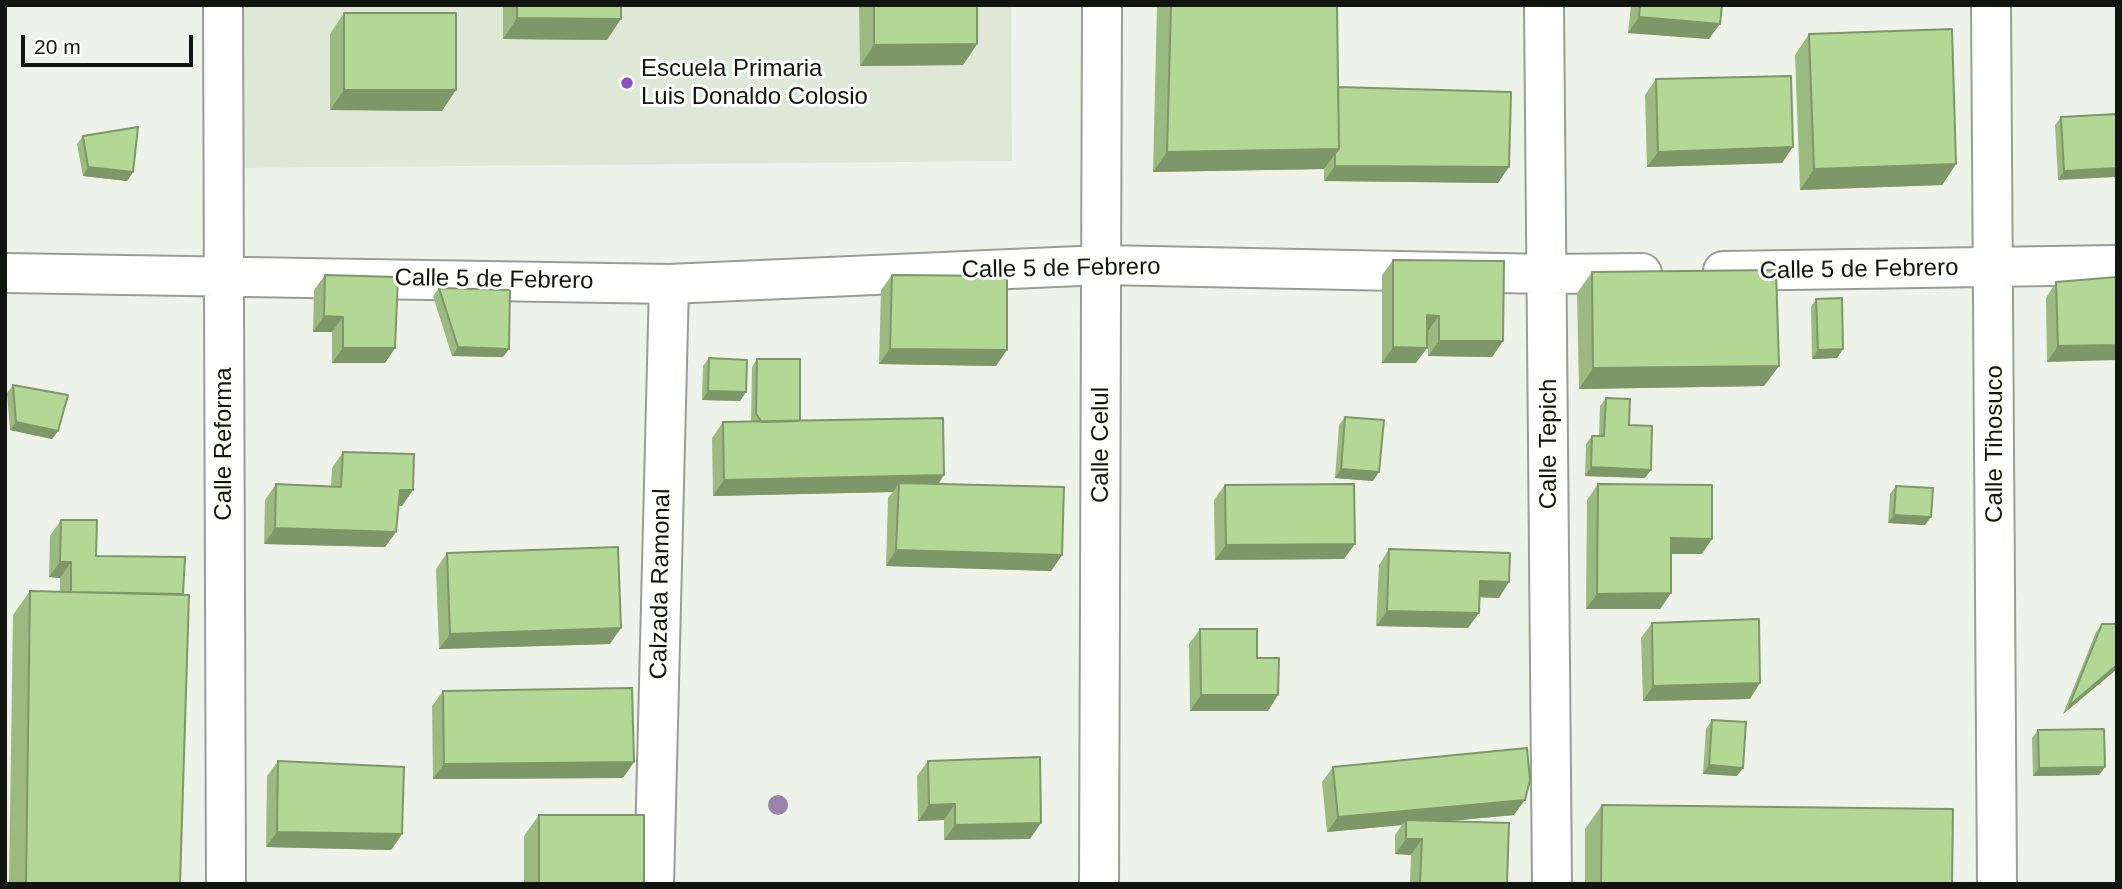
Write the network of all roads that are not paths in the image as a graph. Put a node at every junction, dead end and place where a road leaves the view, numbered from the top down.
1 (223, 5) edge
2 (1102, 5) edge
3 (1544, 5) edge
4 (1991, 5) edge
5 (1102, 265) junction
6 (2117, 265) edge
7 (1995, 268) junction
8 (5, 273) edge
9 (1548, 274) junction
10 (224, 275) junction
11 (669, 284) junction
12 (226, 884) edge
13 (654, 884) edge
14 (1099, 884) edge
15 (1552, 884) edge
16 (1997, 884) edge

1 - 10 street, Calle Reforma
2 - 5 street, Calle Celul
3 - 9 street, Calle Tepich
4 - 7 street, Calle Tihosuco
5 - 9 street, Calle 5 de Febrero
5 - 11 street, Calle 5 de Febrero
5 - 14 street, Calle Celul
6 - 7 street, Calle 5 de Febrero
7 - 9 street, Calle 5 de Febrero
7 - 16 street, Calle Tihosuco
8 - 10 street, Calle 5 de Febrero
9 - 15 street, Calle Tepich
10 - 11 street, Calle 5 de Febrero
10 - 12 street, Calle Reforma
11 - 13 street, Calzada Ramonal

